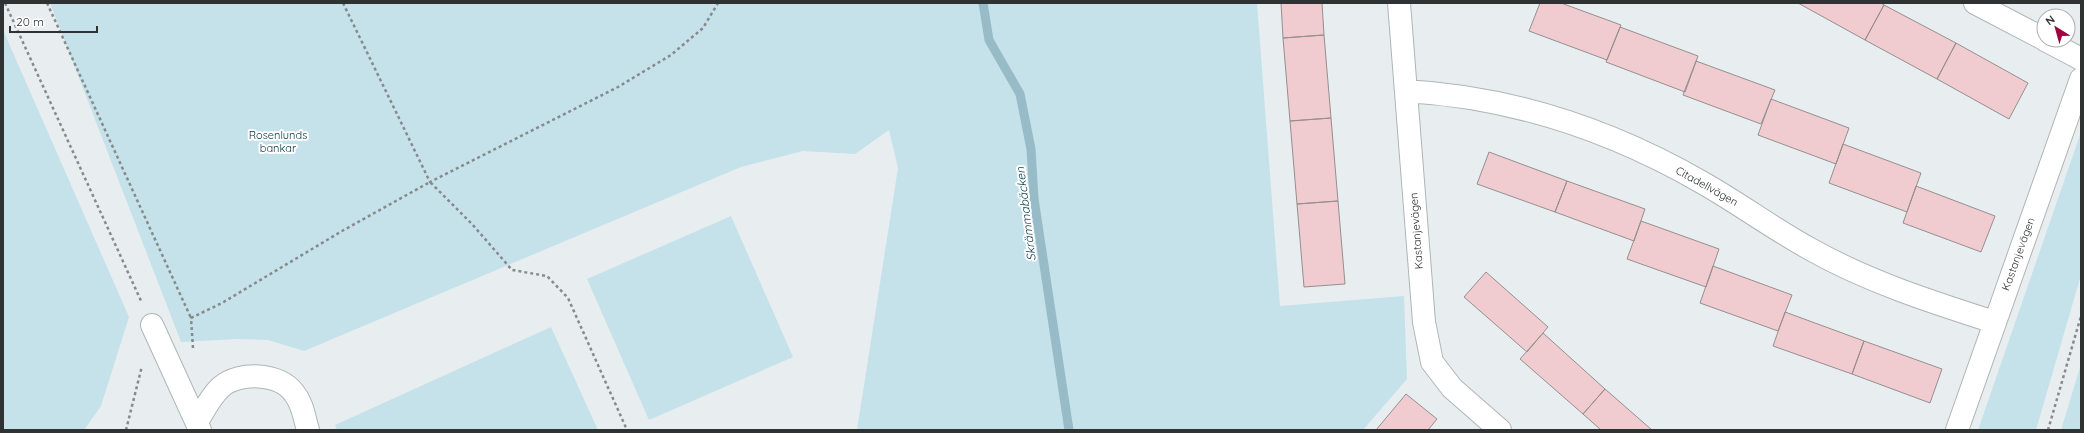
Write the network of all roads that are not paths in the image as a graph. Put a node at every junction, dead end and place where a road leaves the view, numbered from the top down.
1 (1399, 3) edge
2 (1975, 3) edge
3 (2036, 35) edge
4 (2060, 48) edge
5 (2081, 59) edge
6 (2081, 79) edge
7 (1406, 91) junction
8 (1994, 322) junction
9 (152, 325) road end
10 (199, 426) edge
11 (308, 430) edge
12 (1500, 430) edge
13 (1957, 430) edge

1 - 7 street, Kastanjevägen
2 - 3 street
4 - 5 street
6 - 8 street, Kastanjevägen
7 - 8 street, Citadellvägen
7 - 12 street, Kastanjevägen
8 - 13 street, Kastanjevägen
9 - 10 street
10 - 11 street

